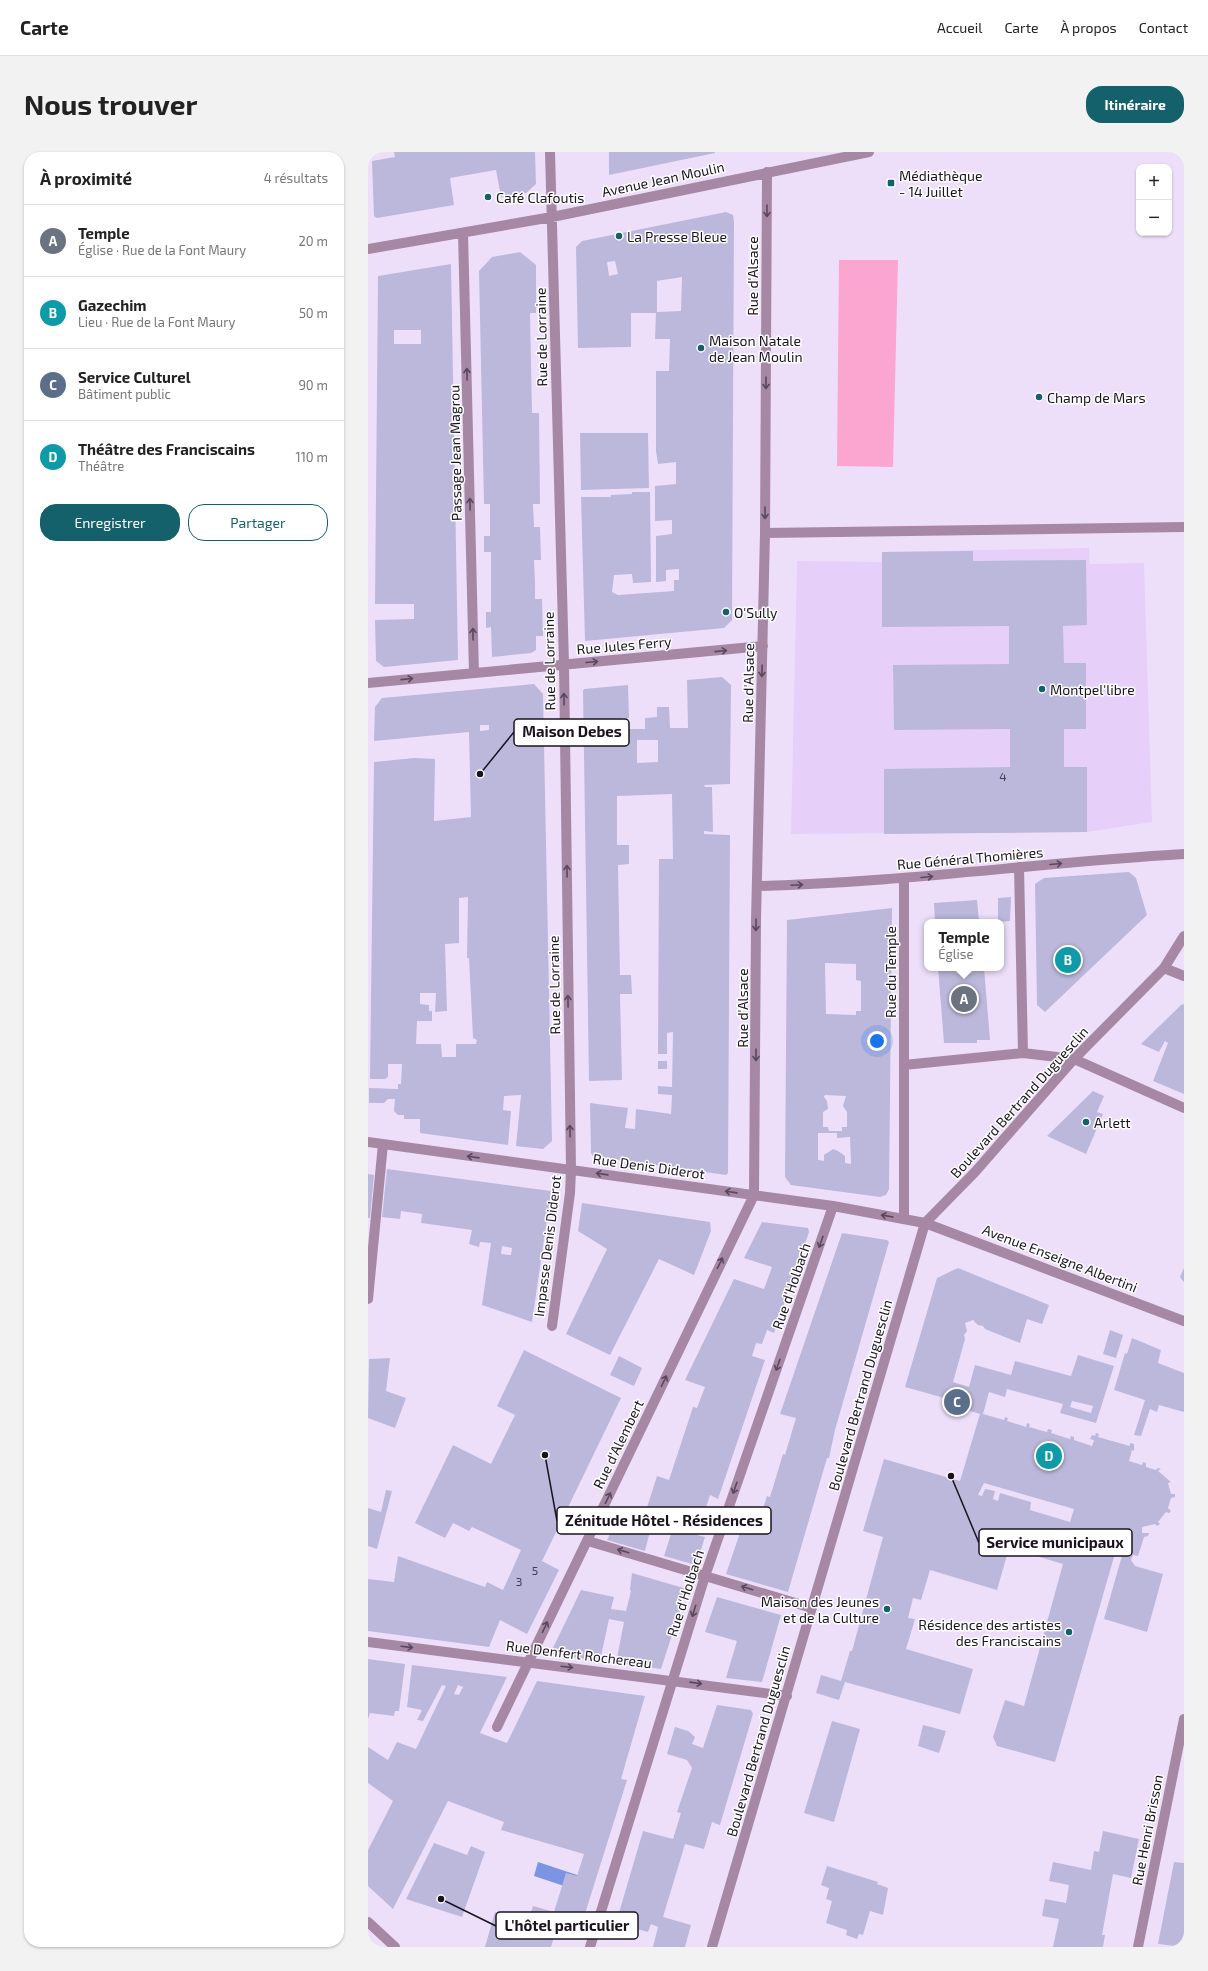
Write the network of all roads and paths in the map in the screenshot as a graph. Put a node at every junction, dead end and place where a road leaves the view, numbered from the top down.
1 (550, 152) edge
2 (869, 152) edge
3 (767, 172) junction
4 (552, 217) junction
5 (463, 233) junction
6 (368, 249) edge
7 (1184, 528) edge
8 (765, 533) junction
9 (763, 646) junction
10 (564, 664) junction
11 (474, 672) junction
12 (368, 683) edge
13 (1184, 854) edge
14 (1019, 867) junction
15 (904, 878) junction
16 (758, 886) junction
17 (1184, 936) edge
18 (1164, 968) junction
19 (1184, 976) edge
20 (1023, 1053) junction
21 (1074, 1059) junction
22 (904, 1065) junction
23 (1184, 1108) edge
24 (368, 1142) edge
25 (383, 1144) junction
26 (571, 1170) junction
27 (754, 1195) junction
28 (834, 1206) junction
29 (904, 1219) junction
30 (925, 1224) junction
31 (368, 1299) edge
32 (1184, 1321) edge
33 (552, 1326) dead end
34 (588, 1541) junction
35 (705, 1576) junction
36 (812, 1608) junction
37 (368, 1642) edge
38 (528, 1662) junction
39 (672, 1680) junction
40 (787, 1696) junction
41 (1184, 1719) edge
42 (497, 1727) dead end
43 (368, 1922) edge
44 (391, 1945) edge
45 (590, 1947) edge
46 (712, 1947) edge
47 (1138, 1947) edge

1 - 4 street, Rue de Lorraine
2 - 3 street, Avenue Jean Moulin
3 - 4 street, Avenue Jean Moulin
3 -> 8 street, Rue d'Alsace
4 - 5 street, Avenue Jean Moulin
4 - 10 street, Rue de Lorraine
5 - 6 street, Avenue Jean Moulin
11 -> 5 street, Passage Jean Magrou
7 - 8 street
8 - 9 street, Rue d'Alsace
10 -> 9 street, Rue Jules Ferry
9 -> 16 street, Rue d'Alsace
10 - 11 street, Rue Jules Ferry
26 -> 10 street, Rue de Lorraine
12 -> 11 street, Rue Jules Ferry
14 -> 13 street, Rue Général Thomières
15 -> 14 street, Rue Général Thomières
14 - 20 street
16 -> 15 street, Rue Général Thomières
15 - 22 street, Rue du Temple
16 -> 27 street, Rue d'Alsace
17 - 18 street, Boulevard Bertrand Duguesclin
18 - 19 street
18 - 21 street, Boulevard Bertrand Duguesclin
20 - 21 street
20 - 22 street
21 - 23 street
21 - 30 street, Boulevard Bertrand Duguesclin
22 - 29 street, Rue du Temple
24 - 25 street, Rue Denis Diderot
26 -> 25 street, Rue Denis Diderot
25 - 31 street
27 -> 26 street, Rue Denis Diderot
26 - 33 street, Impasse Denis Diderot
27 - 28 street, Rue Denis Diderot
34 -> 27 street, Rue d'Alembert
29 -> 28 street, Rue Denis Diderot
28 -> 35 street, Rue d'Holbach
29 - 30 street, Rue Denis Diderot
30 - 32 street, Avenue Enseigne Albertini
30 - 36 street, Boulevard Bertrand Duguesclin
35 -> 34 street
38 -> 34 street, Rue d'Alembert
36 -> 35 street
35 -> 39 street, Rue d'Holbach
36 - 40 street, Boulevard Bertrand Duguesclin
37 -> 38 street, Rue Denfert Rochereau
38 -> 39 street, Rue Denfert Rochereau
38 - 42 street, Rue d'Alembert
39 -> 40 street, Rue Denfert Rochereau
39 - 45 street, Rue d'Holbach
40 - 46 street, Boulevard Bertrand Duguesclin
41 - 47 street, Rue Henri Brisson
43 - 44 street

